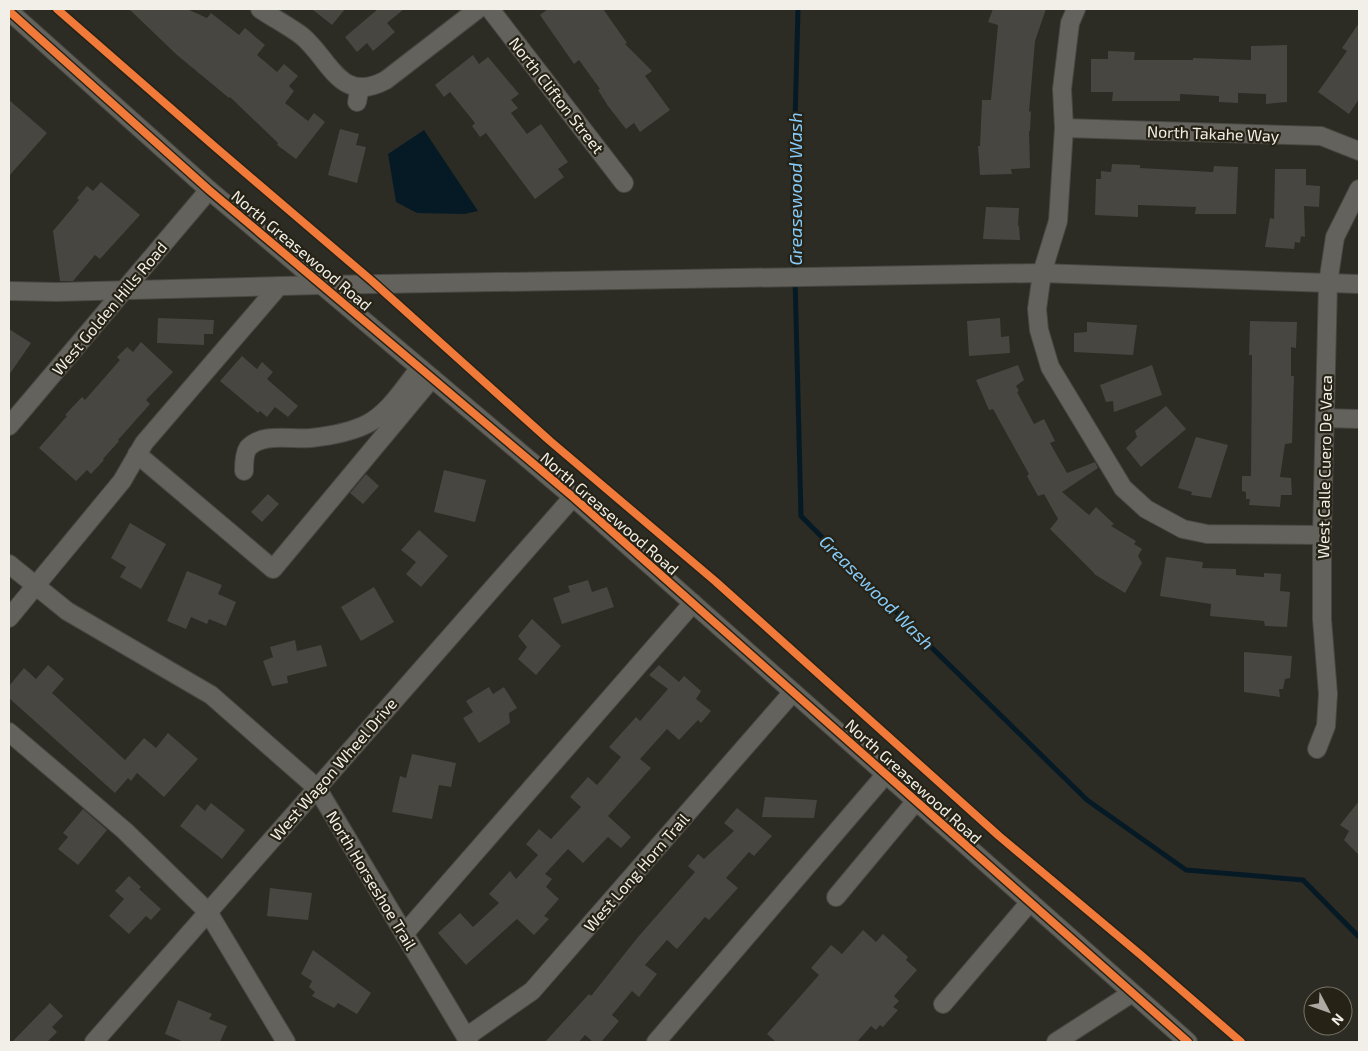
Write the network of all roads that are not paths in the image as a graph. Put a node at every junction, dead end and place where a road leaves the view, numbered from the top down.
1 (260, 9) edge
2 (478, 9) edge
3 (490, 9) edge
4 (1076, 9) edge
5 (9, 11) edge
6 (1064, 128) junction
7 (1359, 152) edge
8 (624, 182) dead end
9 (1359, 189) edge
10 (208, 190) junction
11 (1042, 273) junction
12 (1328, 283) junction
13 (1359, 284) edge
14 (321, 285) junction
15 (279, 286) junction
16 (124, 290) junction
17 (9, 291) edge
18 (426, 373) junction
19 (1325, 418) junction
20 (1359, 419) edge
21 (9, 426) edge
22 (137, 454) junction
23 (244, 471) dead end
24 (573, 497) junction
25 (1322, 535) junction
26 (9, 564) edge
27 (35, 586) junction
28 (693, 603) junction
29 (9, 618) edge
30 (793, 692) junction
31 (9, 732) edge
32 (1317, 748) dead end
33 (886, 774) junction
34 (317, 788) junction
35 (916, 801) junction
36 (836, 896) dead end
37 (1030, 902) junction
38 (208, 912) junction
39 (404, 934) junction
40 (1132, 993) junction
41 (943, 1004) dead end
42 (467, 1040) edge
43 (94, 1042) edge
44 (286, 1042) edge
45 (656, 1042) edge
46 (1056, 1042) edge
47 (1188, 1042) edge

1 - 2 street
3 - 8 street, North Clifton Street
4 - 6 street
5 - 10 street, North Greasewood Road
6 - 7 street, North Takahe Way
6 - 11 street
9 - 12 street, West Calle Cuero De Vaca
10 - 14 street, North Greasewood Road
10 - 16 street, West Golden Hills Road
11 - 12 street
11 - 14 street
11 - 25 street
12 - 13 street
12 - 19 street, West Calle Cuero De Vaca
14 - 15 street
14 - 18 street, North Greasewood Road
15 - 16 street
15 - 22 street
16 - 17 street
16 - 21 street, West Golden Hills Road
18 - 22 street
18 - 23 street
18 - 24 street, North Greasewood Road
19 - 20 street
19 - 25 street, West Calle Cuero De Vaca
22 - 27 street
24 - 28 street, North Greasewood Road
24 - 34 street, West Wagon Wheel Drive
25 - 32 street, West Calle Cuero De Vaca
26 - 27 street, North Horseshoe Trail
27 - 29 street
27 - 34 street, North Horseshoe Trail
28 - 30 street, North Greasewood Road
28 - 39 street
30 - 33 street, North Greasewood Road
30 - 42 street, West Long Horn Trail
31 - 38 street
33 - 35 street, North Greasewood Road
33 - 45 street
34 - 38 street, West Wagon Wheel Drive
34 - 39 street, North Horseshoe Trail
35 - 36 street
35 - 37 street, North Greasewood Road
37 - 40 street, North Greasewood Road
37 - 41 street
38 - 43 street, West Wagon Wheel Drive
38 - 44 street
39 - 42 street, North Horseshoe Trail
40 - 46 street
40 - 47 street, North Greasewood Road

